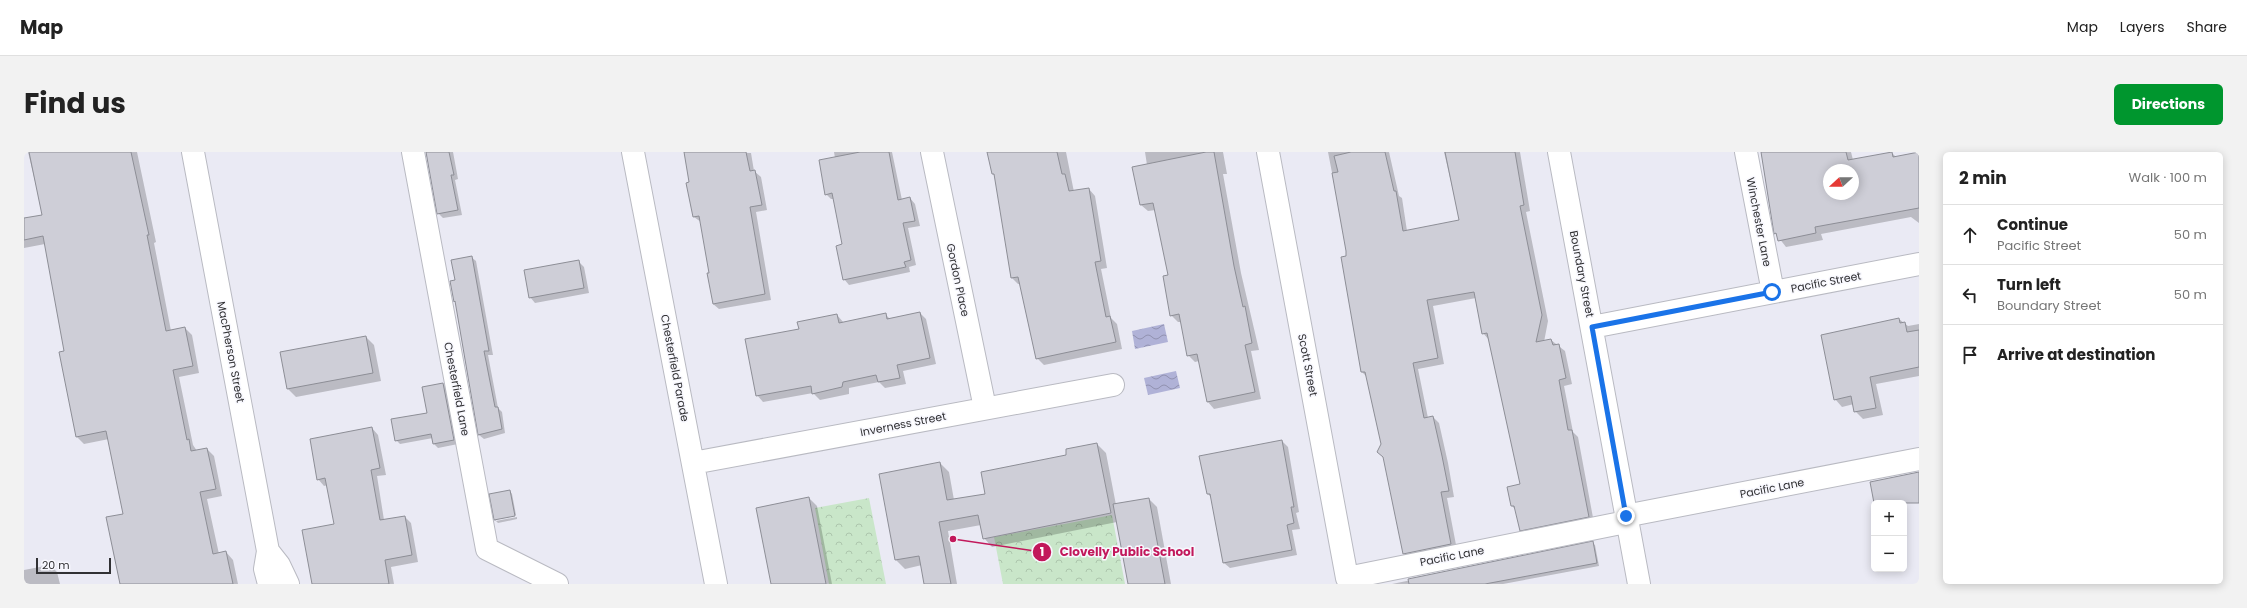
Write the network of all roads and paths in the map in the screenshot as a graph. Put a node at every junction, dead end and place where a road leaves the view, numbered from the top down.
1 (193, 152) edge
2 (413, 152) edge
3 (633, 152) edge
4 (932, 152) edge
5 (1268, 152) edge
6 (1559, 152) edge
7 (1746, 152) edge
8 (1919, 264) edge
9 (1772, 292) junction
10 (1592, 327) junction
11 (1113, 385) dead end
12 (985, 408) junction
13 (1919, 460) edge
14 (693, 463) junction
15 (1626, 519) junction
16 (268, 551) junction
17 (1347, 578) joint
18 (269, 584) edge
19 (288, 584) edge
20 (556, 584) edge
21 (716, 584) edge
22 (1639, 584) edge

1 - 16 street, MacPherson Street
2 - 20 street, Chesterfield Lane
3 - 14 street, Chesterfield Parade
4 - 12 street, Gordon Place
5 - 17 street, Scott Street
6 - 10 street, Boundary Street
7 - 9 street, Winchester Lane
8 - 9 street, Pacific Street
9 - 10 street, Pacific Street
10 - 15 street, Boundary Street
11 - 12 street, Inverness Street
12 - 14 street, Inverness Street
13 - 15 street, Pacific Lane
14 - 21 street, Chesterfield Parade
15 - 17 street, Pacific Lane
15 - 22 street, Boundary Street
16 - 18 street, MacPherson Street
16 - 19 street, MacPherson Street

